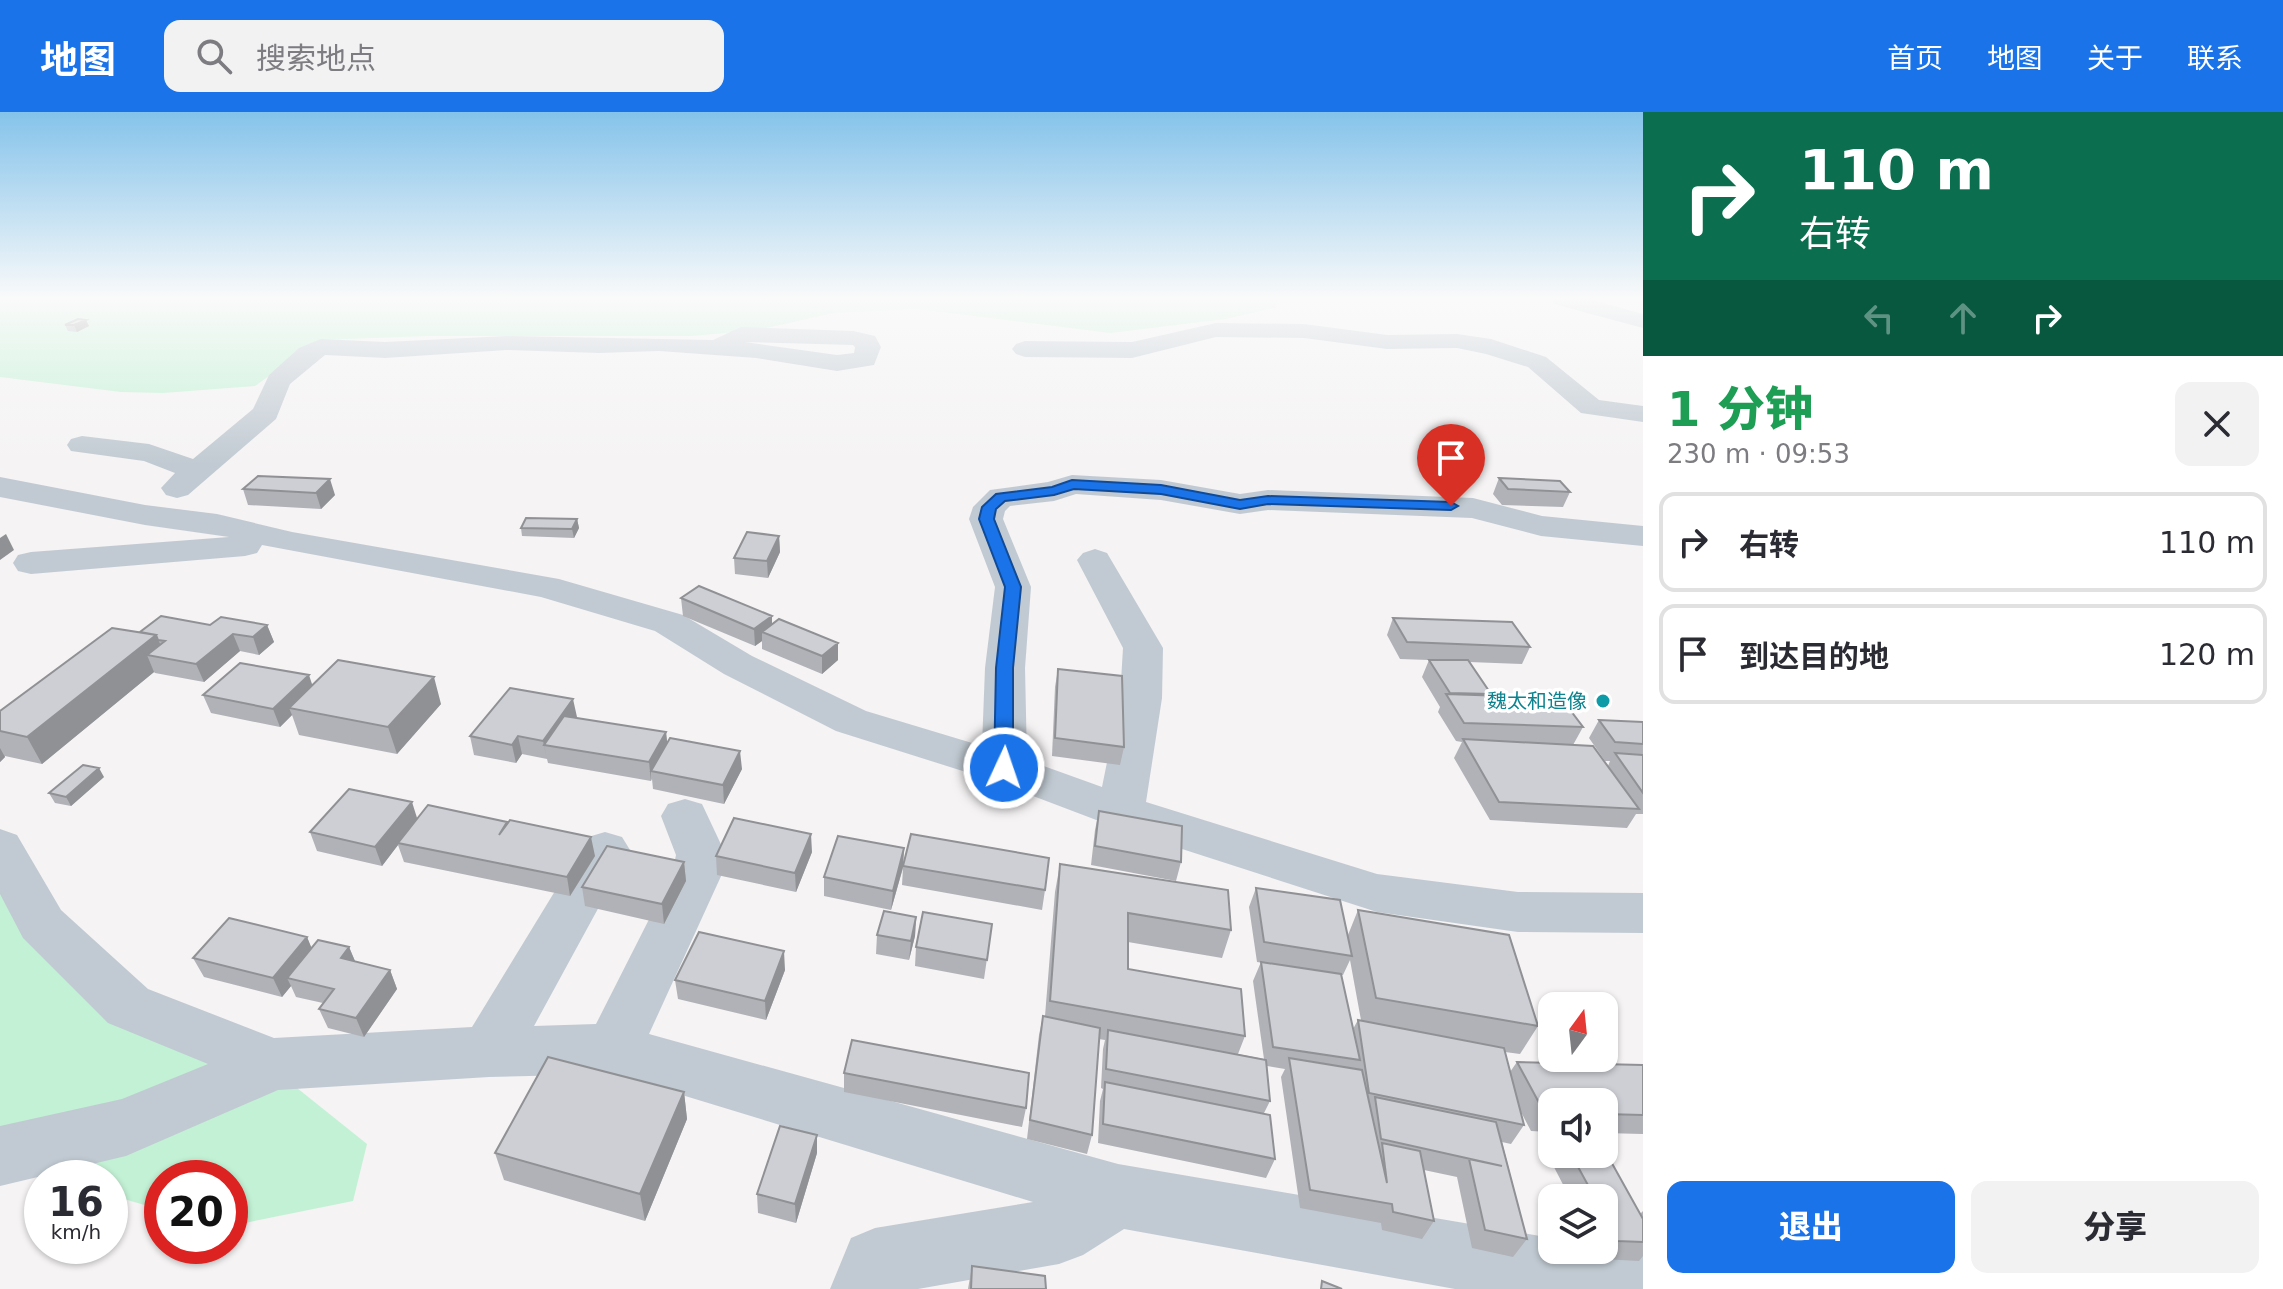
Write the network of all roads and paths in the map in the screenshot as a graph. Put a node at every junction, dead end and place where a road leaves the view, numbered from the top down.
1 (307, 354) edge
2 (755, 354) edge
3 (866, 354) edge
4 (892, 354) edge
5 (1512, 354) edge
6 (865, 360) junction
7 (1643, 414) edge
8 (82, 445) dead end
9 (197, 471) junction
10 (0, 487) edge
11 (95, 506) junction
12 (145, 515) junction
13 (0, 516) edge
14 (1643, 536) edge
15 (292, 542) junction
16 (1095, 560) dead end
17 (31, 563) dead end
18 (1004, 768) junction
19 (1121, 811) junction
20 (685, 816) dead end
21 (0, 847) edge
22 (605, 850) edge
23 (1643, 913) edge
24 (613, 1049) junction
25 (489, 1052) junction
26 (273, 1064) junction
27 (0, 1156) edge
28 (1118, 1196) junction
29 (1643, 1288) edge
30 (865, 1289) edge

1 - 9 street
2 - 6 street
3 - 6 street
4 - 6 street
5 - 7 street
8 - 9 street
9 - 12 street
10 - 11 street
11 - 12 street
11 - 13 street
12 - 15 street
14 - 18 street
15 - 17 street
15 - 18 street
16 - 19 street
18 - 19 street
19 - 23 street
20 - 24 street
21 - 26 street
22 - 25 street
24 - 25 street
24 - 28 street
25 - 26 street
26 - 27 street
28 - 29 street
28 - 30 street

